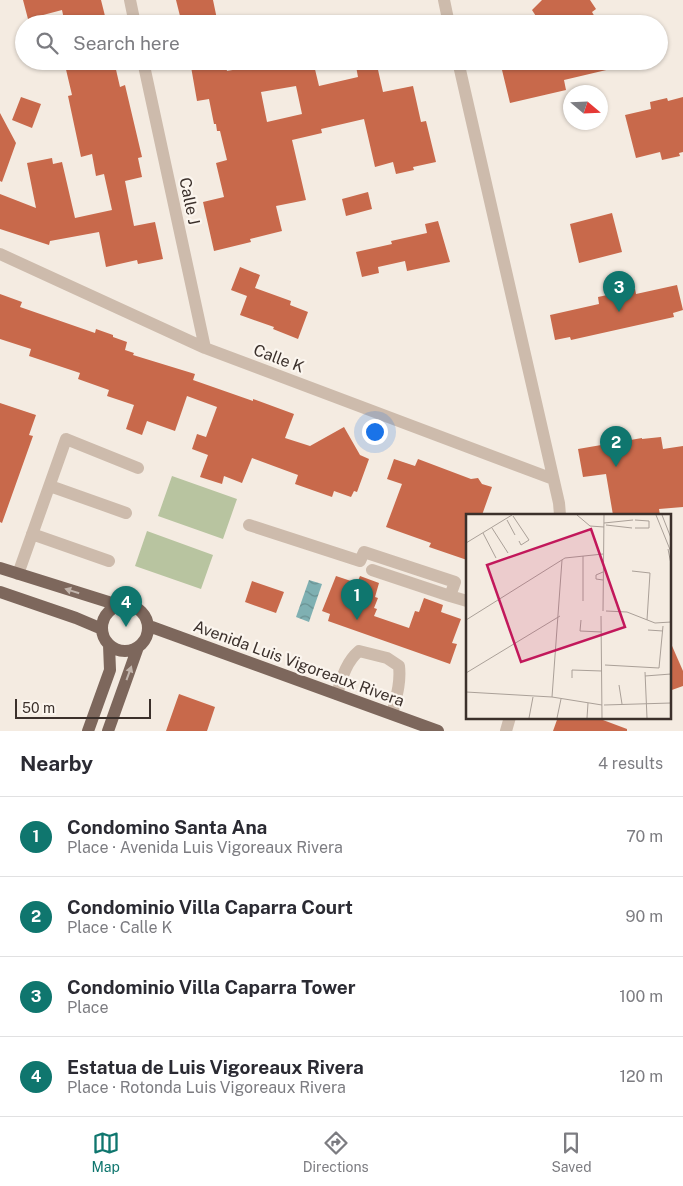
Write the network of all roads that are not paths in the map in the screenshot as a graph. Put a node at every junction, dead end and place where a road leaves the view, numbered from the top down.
1 (130, 0) edge
2 (444, 0) edge
3 (133, 15) edge
4 (447, 15) edge
5 (145, 70) edge
6 (460, 70) edge
7 (0, 254) edge
8 (205, 348) junction
9 (138, 468) dead end
10 (553, 479) junction
11 (50, 486) junction
12 (126, 513) dead end
13 (560, 514) edge
14 (248, 525) dead end
15 (32, 534) junction
16 (109, 561) dead end
17 (0, 568) edge
18 (372, 570) dead end
19 (18, 574) junction
20 (0, 592) edge
21 (450, 596) junction
22 (466, 601) edge
23 (118, 605) junction
24 (148, 626) junction
25 (102, 629) junction
26 (109, 645) junction
27 (138, 647) junction
28 (337, 694) junction
29 (392, 714) junction
30 (510, 718) edge
31 (88, 731) edge
32 (108, 731) edge
33 (438, 731) edge
34 (506, 731) edge

1 - 3 street
2 - 4 street
5 - 8 street, Calle J
6 - 10 street
7 - 8 street, Calle K
8 - 10 street, Calle K
9 - 11 street
10 - 13 street
11 - 12 street
11 - 15 street
14 - 21 street
15 - 16 street
15 - 19 street
17 - 19 main road
18 - 21 street
23 -> 19 main road
20 - 25 main road
21 - 22 street
23 - 24 main road
23 - 25 main road
24 - 27 main road
24 - 28 main road, Avenida Luis Vigoreaux Rivera
25 - 26 main road
26 - 27 main road
26 - 31 main road
32 -> 27 main road
28 - 29 main road, Avenida Luis Vigoreaux Rivera
28 - 29 street
29 - 33 main road, Avenida Luis Vigoreaux Rivera
30 - 34 street

